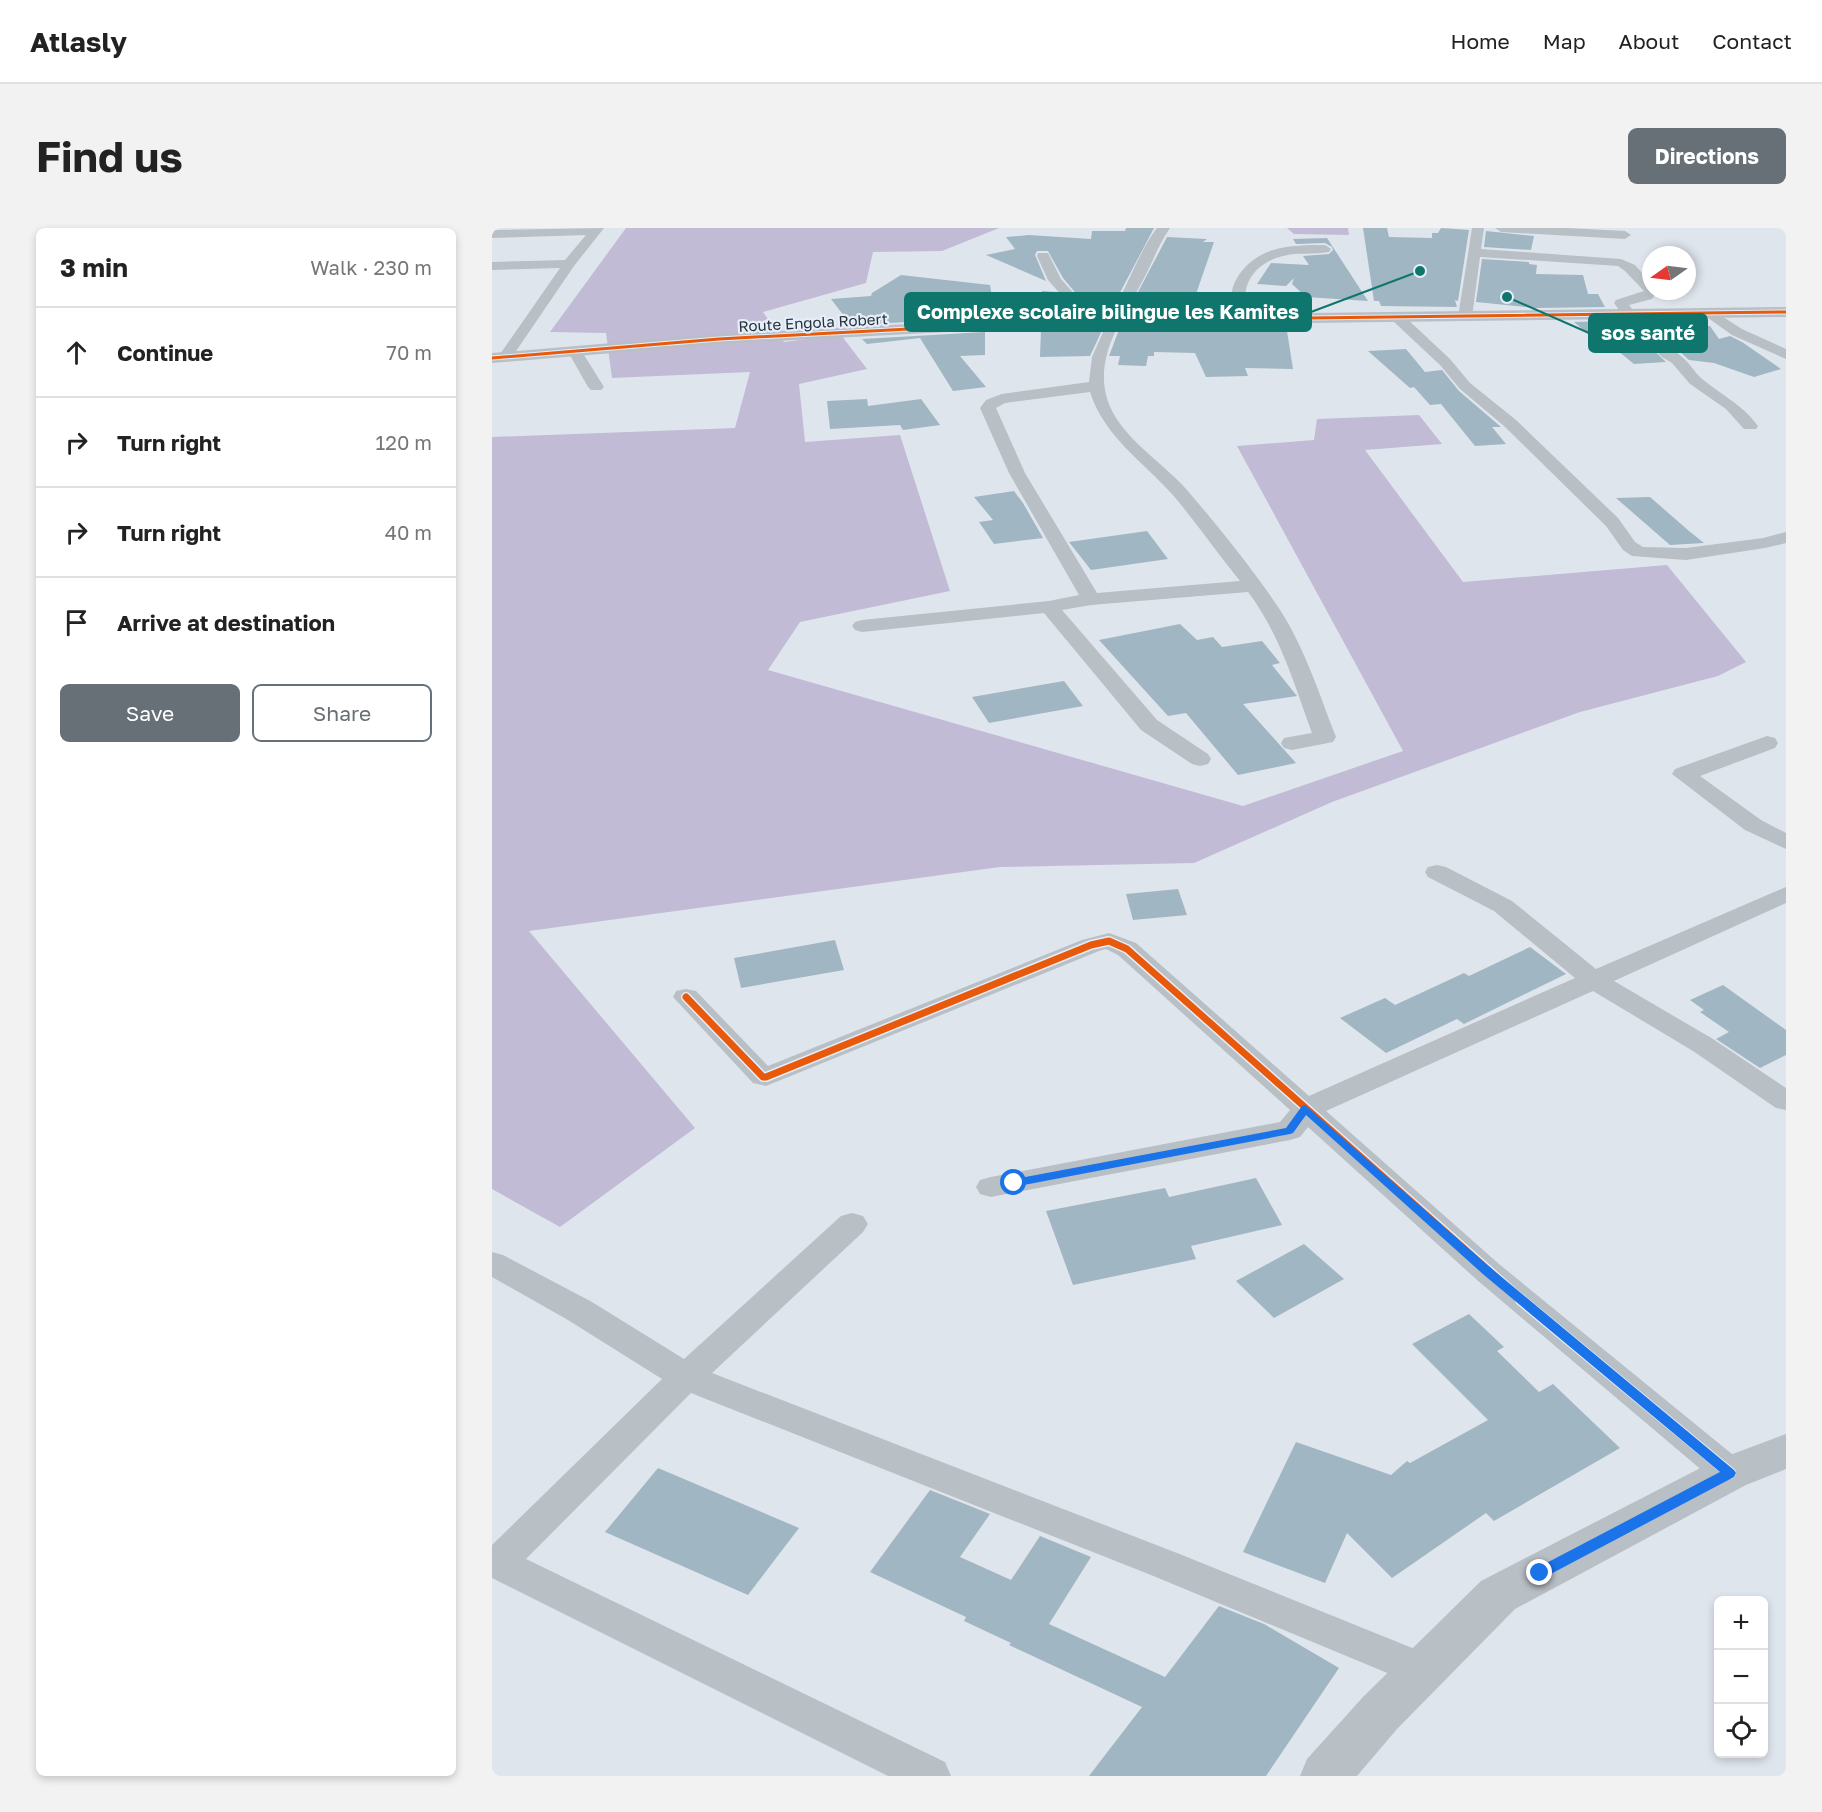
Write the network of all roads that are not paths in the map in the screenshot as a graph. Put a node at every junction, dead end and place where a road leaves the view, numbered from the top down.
1 (1164, 228) edge
2 (1478, 228) edge
3 (1502, 228) edge
4 (597, 230) edge
5 (492, 234) edge
6 (1625, 235) dead end
7 (1324, 249) dead end
8 (1475, 253) junction
9 (1042, 256) dead end
10 (569, 264) junction
11 (492, 266) edge
12 (1065, 302) junction
13 (1709, 312) junction
14 (1785, 312) edge
15 (1629, 313) junction
16 (1117, 315) junction
17 (1465, 317) junction
18 (1398, 318) junction
19 (1243, 320) junction
20 (1059, 321) junction
21 (574, 350) junction
22 (1786, 355) edge
23 (498, 357) edge
24 (1097, 386) junction
25 (596, 387) dead end
26 (1750, 426) dead end
27 (1786, 537) edge
28 (1253, 586) junction
29 (1091, 599) junction
30 (1049, 607) junction
31 (862, 626) dead end
32 (1292, 742) dead end
33 (1767, 743) dead end
34 (1200, 759) dead end
35 (1786, 842) edge
36 (1437, 872) dead end
37 (1786, 894) edge
38 (1592, 979) junction
39 (686, 997) dead end
40 (1786, 1101) edge
41 (1305, 1109) junction
42 (991, 1187) dead end
43 (852, 1224) dead end
44 (492, 1263) edge
45 (686, 1377) junction
46 (1786, 1451) edge
47 (1730, 1473) junction
48 (494, 1564) edge
49 (1423, 1670) junction
50 (930, 1776) edge
51 (1325, 1776) edge

1 - 16 street
2 - 8 street
3 - 6 street
4 - 5 street
4 - 10 street
7 - 19 street
8 - 15 street
8 - 17 street
9 - 12 street
10 - 11 street
10 - 23 street
12 - 16 street
12 - 20 street
13 - 14 street, Route Engola Robert
13 - 15 street, Route Engola Robert
13 - 22 street
15 - 17 street, Route Engola Robert
15 - 26 street
16 - 19 street, Route Engola Robert
16 - 20 street, Route Engola Robert
16 - 24 street
17 - 18 street, Route Engola Robert
18 - 19 street, Route Engola Robert
18 - 27 street
20 - 21 street, Route Engola Robert
21 - 23 street, Route Engola Robert
21 - 25 street
24 - 28 street
24 - 29 street
28 - 29 street
28 - 32 street
29 - 30 street
30 - 31 street
30 - 34 street
33 - 35 street
36 - 38 street
37 - 38 street
38 - 40 street
38 - 41 street
39 - 41 street
41 - 42 street
41 - 47 street
43 - 45 street
44 - 45 street
45 - 48 street
45 - 49 street
46 - 47 street
47 - 49 street
48 - 50 street
49 - 51 street

